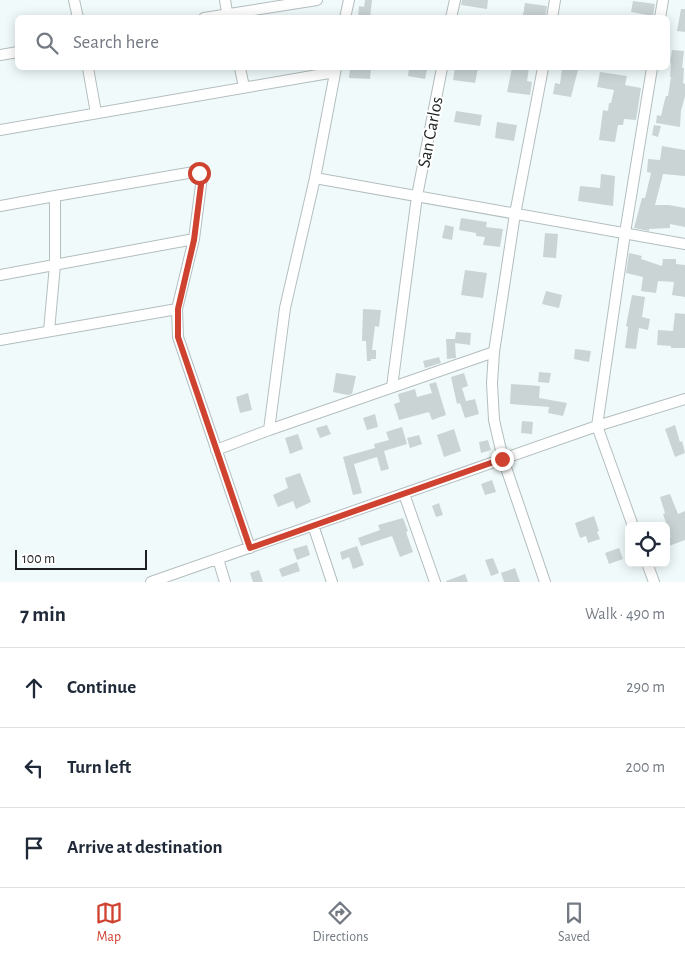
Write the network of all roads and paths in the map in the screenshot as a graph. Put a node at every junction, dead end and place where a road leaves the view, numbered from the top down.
1 (74, 0) edge
2 (225, 0) edge
3 (318, 0) edge
4 (349, 0) edge
5 (455, 0) edge
6 (555, 0) edge
7 (663, 0) edge
8 (77, 15) edge
9 (228, 15) edge
10 (346, 15) edge
11 (452, 15) edge
12 (552, 15) edge
13 (660, 15) edge
14 (15, 52) edge
15 (0, 55) edge
16 (88, 70) edge
17 (240, 70) edge
18 (336, 70) edge
19 (442, 70) edge
20 (543, 70) edge
21 (652, 70) edge
22 (244, 87) junction
23 (96, 113) junction
24 (0, 130) edge
25 (315, 178) junction
26 (55, 196) junction
27 (417, 196) junction
28 (0, 206) edge
29 (515, 214) junction
30 (625, 233) junction
31 (194, 240) junction
32 (685, 244) edge
33 (55, 265) junction
34 (0, 275) edge
35 (178, 309) junction
36 (49, 331) junction
37 (0, 340) edge
38 (494, 352) junction
39 (392, 388) junction
40 (685, 399) edge
41 (597, 426) junction
42 (269, 430) junction
43 (216, 450) junction
44 (502, 459) junction
45 (404, 494) junction
46 (632, 522) edge
47 (313, 526) junction
48 (250, 548) junction
49 (218, 559) junction
50 (648, 567) edge
51 (151, 582) edge
52 (225, 582) edge
53 (332, 582) edge
54 (435, 582) edge
55 (545, 582) edge
56 (654, 582) edge

1 - 8 street
2 - 9 street
3 - 9 street
4 - 10 street
5 - 11 street
6 - 12 street
7 - 13 street
14 - 15 street
16 - 23 street
17 - 22 street
18 - 22 street
18 - 25 street
19 - 27 street, San Carlos
20 - 29 street
21 - 30 street
22 - 23 street
23 - 24 street
25 - 27 street
25 - 42 street
26 - 28 street
26 - 31 street
26 - 33 street
27 - 29 street
27 - 39 street, San Carlos
29 - 30 street
29 - 38 street
30 - 32 street
30 - 41 street
31 - 33 street
31 - 35 street
33 - 34 street
33 - 36 street
35 - 36 street
35 - 43 street
36 - 37 street
38 - 39 street
38 - 44 street
39 - 42 street
40 - 41 street
41 - 44 street
41 - 46 street
42 - 43 street
43 - 48 street
44 - 45 street
44 - 55 street
45 - 47 street
45 - 54 street
47 - 48 street
47 - 53 street
48 - 49 street
49 - 51 street
49 - 52 street
50 - 56 street

